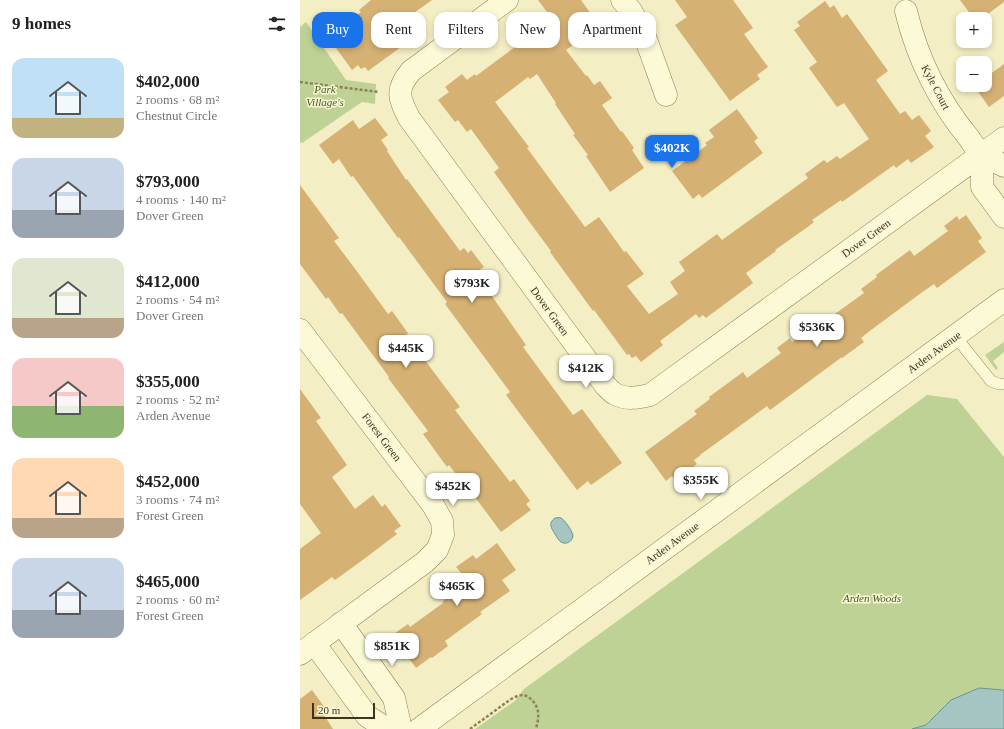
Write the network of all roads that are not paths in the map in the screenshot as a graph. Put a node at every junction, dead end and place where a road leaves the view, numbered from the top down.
1 (507, 0) edge
2 (622, 0) edge
3 (906, 11) dead end
4 (666, 95) dead end
5 (1004, 138) edge
6 (982, 154) junction
7 (1004, 166) edge
8 (1004, 217) edge
9 (1004, 300) edge
10 (300, 330) edge
11 (955, 336) junction
12 (1004, 384) edge
13 (341, 623) junction
14 (307, 648) edge
15 (387, 729) edge
16 (401, 729) edge
17 (418, 729) edge

1 - 6 street, Dover Green
2 - 4 street
3 - 6 street, Kyle Court
5 - 6 street, Dover Green
6 - 7 street, Kyle Court
6 - 8 street
9 - 11 street, Arden Avenue
10 - 13 street, Forest Green
11 - 12 lane
11 - 17 street, Arden Avenue
13 - 14 street, Forest Green
13 - 16 street
14 - 15 street, Forest Green

